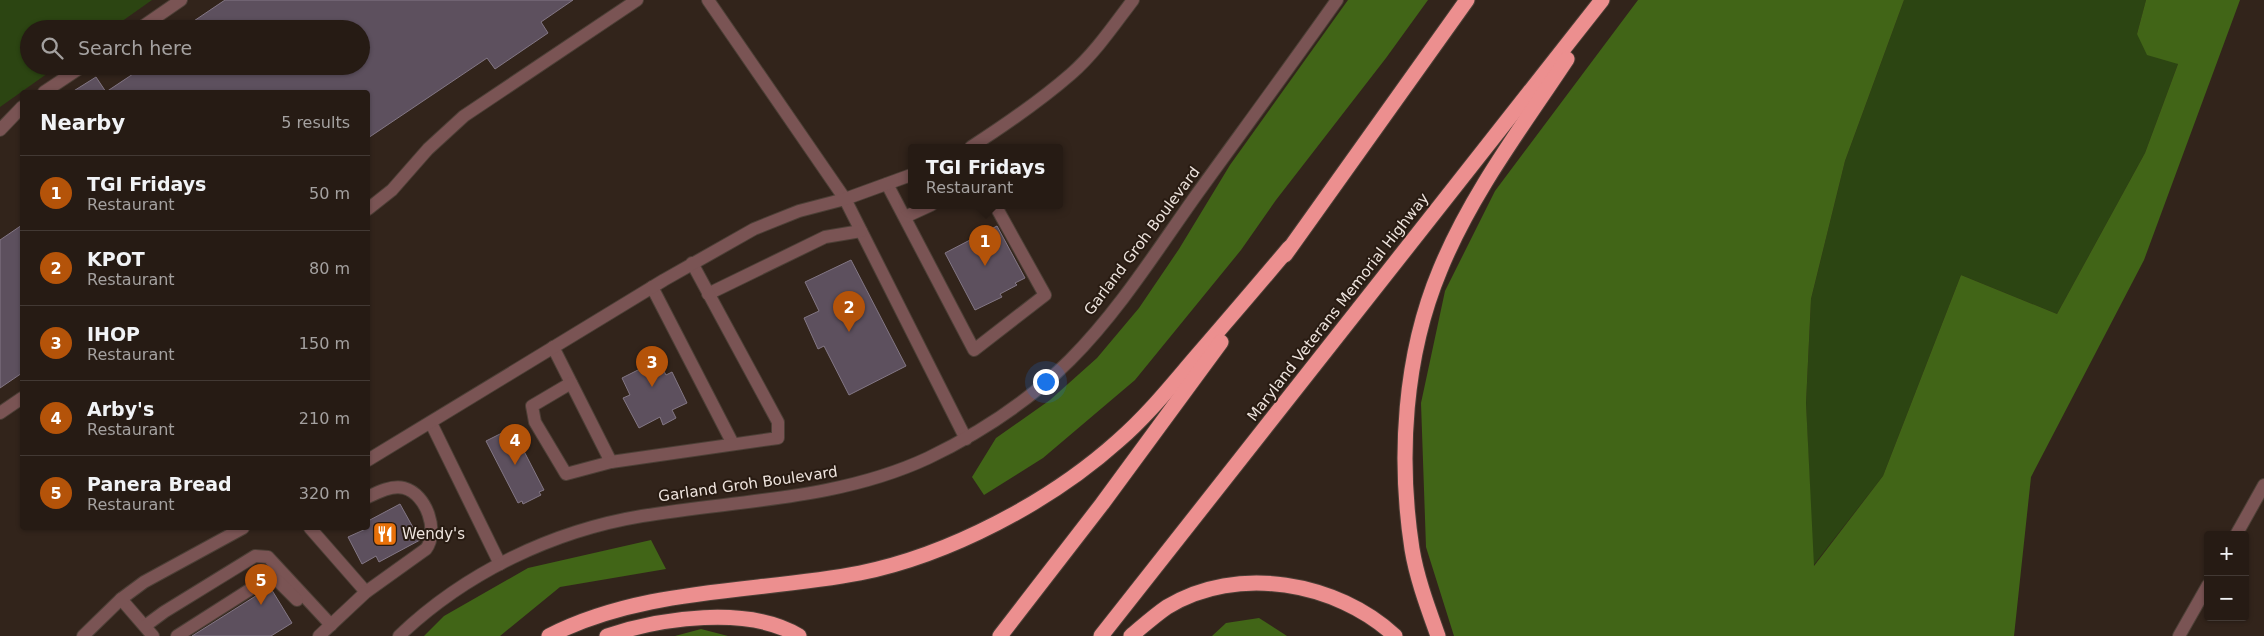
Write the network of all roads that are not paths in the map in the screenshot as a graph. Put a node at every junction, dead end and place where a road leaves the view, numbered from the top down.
1 (181, 0) edge
2 (637, 0) edge
3 (708, 0) edge
4 (1133, 0) edge
5 (1337, 0) edge
6 (1467, 0) edge
7 (1604, 0) edge
8 (152, 20) edge
9 (70, 75) edge
10 (47, 90) edge
11 (20, 109) edge
12 (0, 130) edge
13 (976, 144) edge
14 (908, 176) edge
15 (887, 184) junction
16 (845, 199) junction
17 (370, 207) edge
18 (922, 209) edge
19 (997, 209) edge
20 (905, 217) junction
21 (861, 231) junction
22 (1289, 248) junction
23 (692, 263) junction
24 (652, 287) junction
25 (708, 294) junction
26 (554, 348) junction
27 (571, 383) junction
28 (20, 399) edge
29 (0, 413) edge
30 (431, 423) junction
31 (966, 439) junction
32 (733, 444) junction
33 (370, 459) edge
34 (612, 462) junction
35 (2264, 485) edge
36 (370, 497) edge
37 (240, 530) edge
38 (315, 530) edge
39 (2238, 531) edge
40 (500, 564) junction
41 (366, 592) junction
42 (2204, 592) edge
43 (121, 599) junction
44 (317, 610) junction
45 (331, 625) junction
46 (151, 633) edge
47 (83, 636) edge
48 (177, 636) edge
49 (319, 636) edge
50 (399, 636) edge
51 (549, 636) edge
52 (607, 636) edge
53 (799, 636) edge
54 (1000, 636) edge
55 (1100, 636) edge
56 (1131, 636) edge
57 (1395, 636) edge
58 (1438, 636) edge
59 (2179, 636) edge

1 - 8 street
2 - 17 street
3 - 16 street
4 - 13 street
5 - 31 street, Garland Groh Boulevard
6 - 22 highway
7 - 55 highway, Maryland Veterans Memorial Highway
7 - 58 highway
9 - 10 street
11 - 12 street
14 - 15 street
15 - 16 street
15 - 20 street
16 - 21 street
16 - 23 street
18 - 20 street
19 - 20 street
21 - 25 street
21 - 31 street
22 - 51 highway
22 - 54 highway
23 - 24 street
23 - 25 street
24 - 26 street
24 - 32 street
25 - 32 street
26 - 27 street
26 - 30 street
27 - 34 street
27 - 34 street
28 - 29 street
30 - 33 street
30 - 40 street
31 - 40 street, Garland Groh Boulevard
32 - 34 street
35 - 39 street
36 - 41 street
37 - 43 street
38 - 41 street
40 - 50 street, Garland Groh Boulevard
41 - 45 street
42 - 59 street
43 - 46 street
43 - 47 street
44 - 45 street
44 - 46 street
44 - 48 street
45 - 49 street
52 - 53 highway
56 - 57 highway

